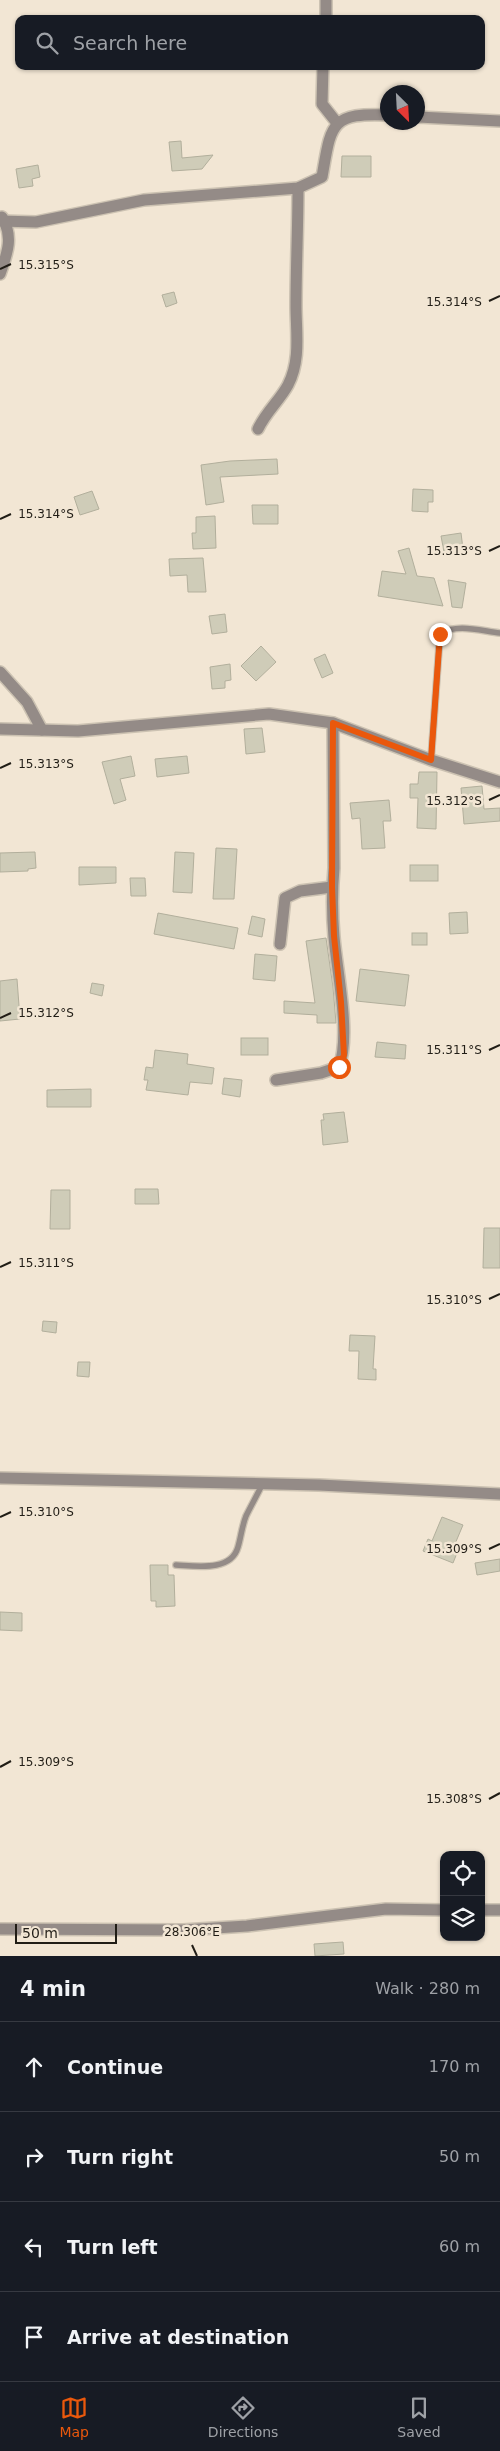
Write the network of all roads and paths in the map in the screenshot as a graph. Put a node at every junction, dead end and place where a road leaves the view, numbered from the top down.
1 (326, 0) edge
2 (326, 15) edge
3 (323, 70) edge
4 (380, 115) edge
5 (425, 117) edge
6 (500, 121) edge
7 (337, 123) junction
8 (298, 188) junction
9 (2, 219) edge
10 (0, 274) edge
11 (258, 429) dead end
12 (500, 634) edge
13 (0, 672) edge
14 (333, 723) junction
15 (0, 729) edge
16 (42, 730) junction
17 (431, 760) junction
18 (500, 782) edge
19 (332, 887) junction
20 (280, 944) dead end
21 (276, 1080) dead end
22 (0, 1478) edge
23 (262, 1485) junction
24 (500, 1494) edge
25 (176, 1565) dead end
26 (440, 1910) edge
27 (485, 1910) edge
28 (500, 1910) edge
29 (0, 1929) edge

1 - 2 street
3 - 7 street
4 - 7 street
5 - 6 street
7 - 8 street
8 - 9 street
8 - 11 street
9 - 10 street
12 - 17 lane
13 - 16 street
14 - 16 street
14 - 17 street
14 - 19 street
15 - 16 street
17 - 18 street
19 - 20 street
19 - 21 street
22 - 23 street
23 - 24 street
23 - 25 lane
26 - 29 street
27 - 28 street

